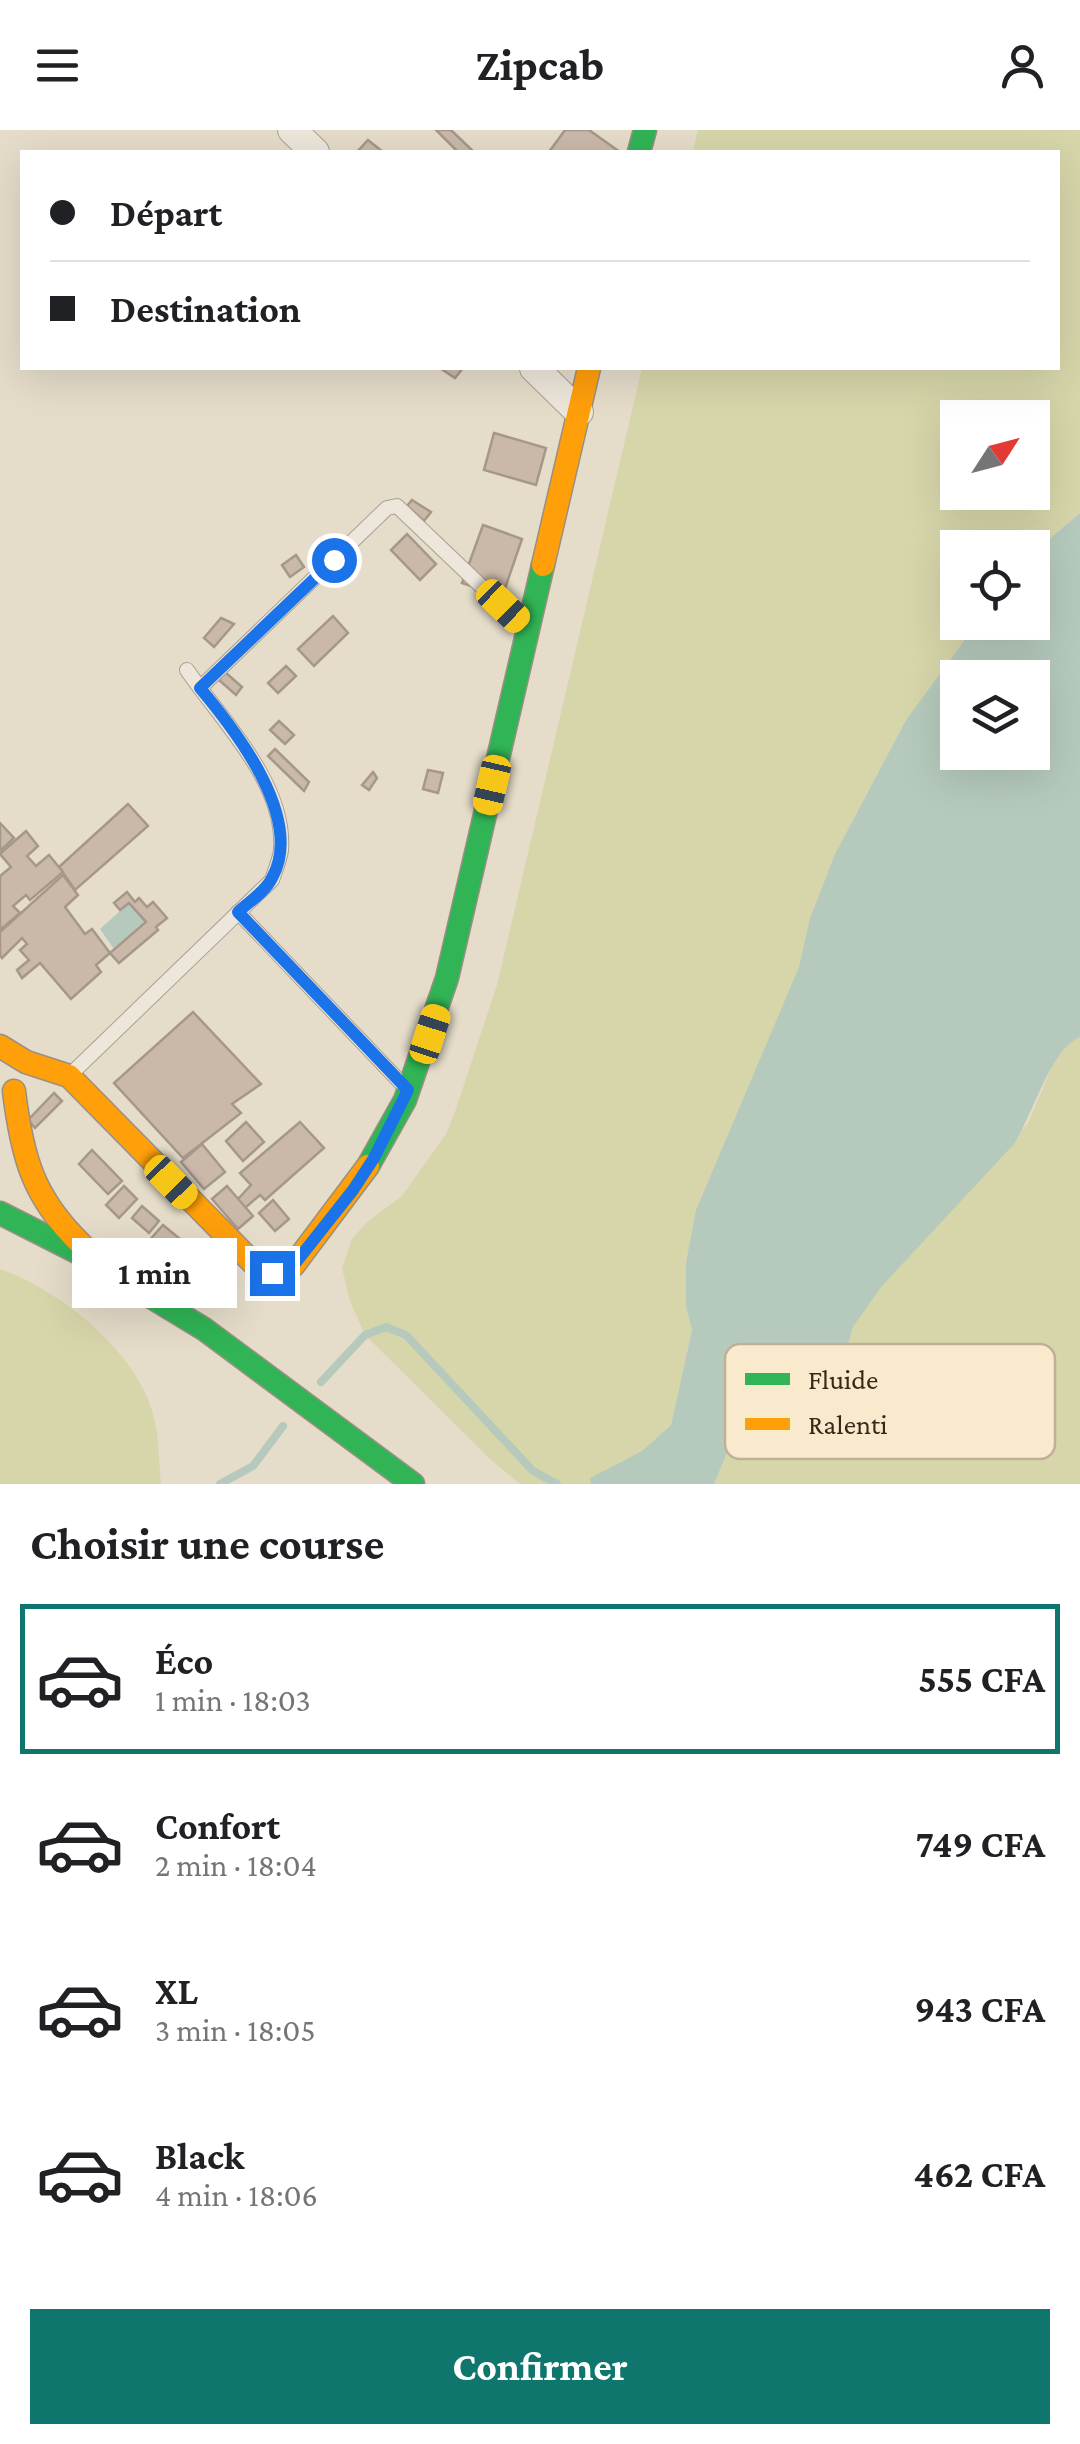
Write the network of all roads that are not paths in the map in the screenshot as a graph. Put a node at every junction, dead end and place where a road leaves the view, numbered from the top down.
1 (292, 130) edge
2 (313, 150) edge
3 (536, 370) edge
4 (589, 370) edge
5 (579, 412) junction
6 (527, 630) junction
7 (188, 670) dead end
8 (200, 688) junction
9 (238, 912) junction
10 (0, 1050) edge
11 (44, 1068) junction
12 (69, 1076) junction
13 (14, 1089) junction
14 (408, 1090) junction
15 (0, 1144) edge
16 (0, 1213) edge
17 (112, 1272) junction
18 (413, 1484) edge

1 - 2 street
3 - 5 street
4 - 5 main road
5 - 6 main road
6 - 8 lane
6 - 14 main road
7 - 8 lane
8 - 9 lane
9 - 12 lane
9 - 14 lane
10 - 11 main road
10 - 13 main road
11 - 12 main road
11 - 13 main road
12 - 14 main road
13 - 15 main road
13 - 17 main road
16 - 17 main road
17 - 18 main road

